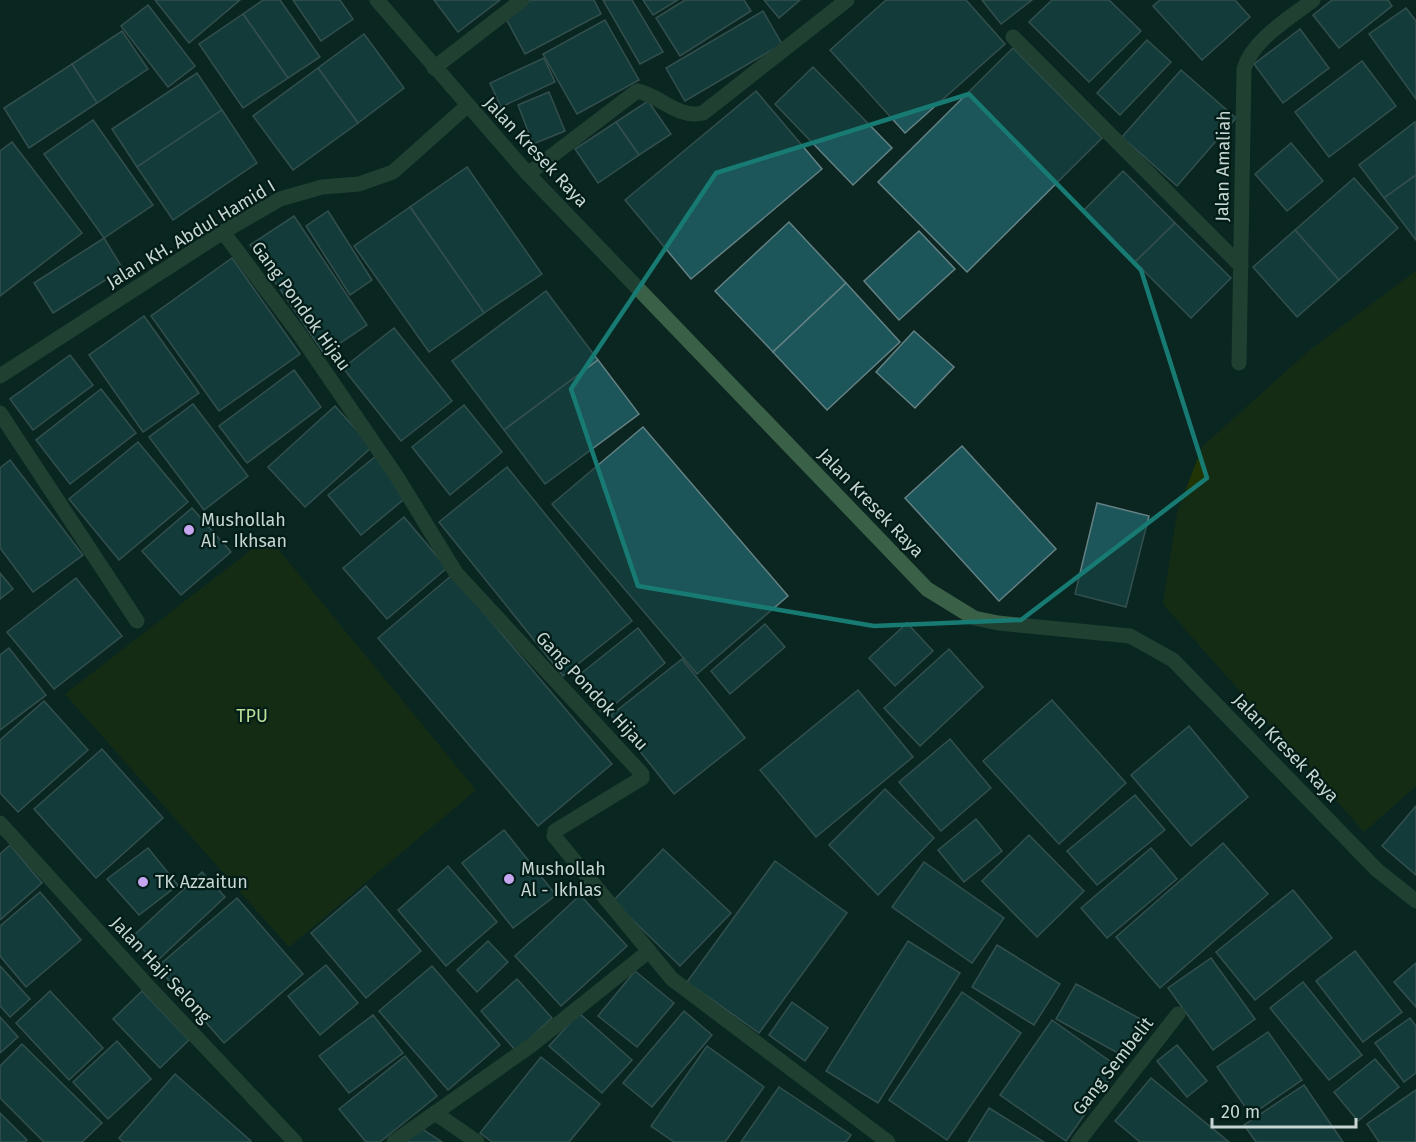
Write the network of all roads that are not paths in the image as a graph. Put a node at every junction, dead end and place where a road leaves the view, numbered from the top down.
1 (377, 0) edge
2 (522, 0) edge
3 (848, 0) edge
4 (1313, 0) edge
5 (1013, 37) dead end
6 (434, 68) junction
7 (467, 106) junction
8 (528, 174) junction
9 (223, 232) junction
10 (1241, 266) junction
11 (1239, 363) dead end
12 (0, 376) edge
13 (0, 413) edge
14 (137, 621) dead end
15 (0, 823) edge
16 (1416, 901) edge
17 (649, 951) junction
18 (1178, 1014) dead end
19 (435, 1113) junction
20 (295, 1142) edge
21 (394, 1142) edge
22 (477, 1142) edge
23 (888, 1142) edge
24 (1078, 1142) edge

1 - 6 street, Jalan Kresek Raya
2 - 6 street
3 - 8 street
4 - 10 street, Jalan Amaliah
5 - 10 street
6 - 7 street, Jalan Kresek Raya
7 - 8 street, Jalan Kresek Raya
7 - 9 street, Jalan KH. Abdul Hamid I
8 - 16 street, Jalan Kresek Raya
9 - 12 street, Jalan KH. Abdul Hamid I
9 - 17 street, Gang Pondok Hijau
10 - 11 street, Jalan Amaliah
13 - 14 street
15 - 20 street, Jalan Haji Selong
17 - 19 street
17 - 23 street, Gang Pondok Hijau
18 - 24 street, Gang Sembelit
19 - 21 street
19 - 22 street

